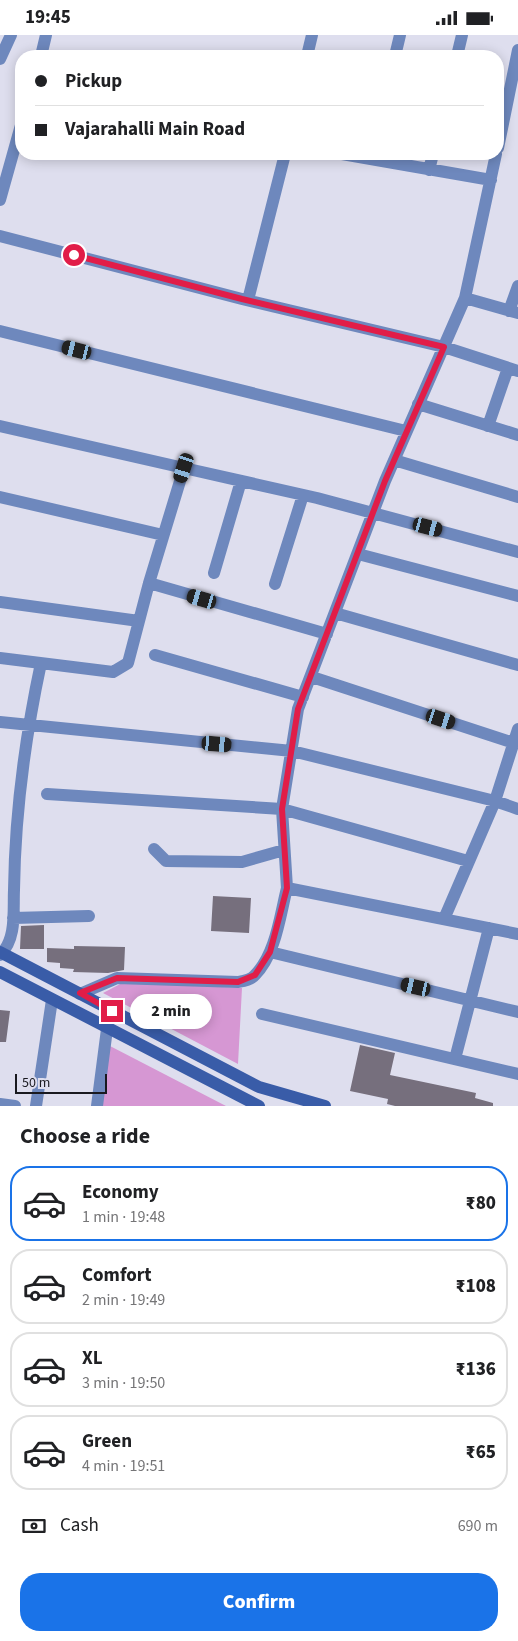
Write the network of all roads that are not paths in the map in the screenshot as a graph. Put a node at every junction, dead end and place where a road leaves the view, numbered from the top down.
1 (11, 35) edge
2 (46, 35) edge
3 (312, 35) edge
4 (400, 35) edge
5 (462, 35) edge
6 (518, 49) edge
7 (42, 50) edge
8 (308, 50) edge
9 (396, 50) edge
10 (458, 50) edge
11 (0, 59) edge
12 (504, 119) edge
13 (15, 146) edge
14 (283, 160) edge
15 (389, 160) edge
16 (432, 160) edge
17 (495, 160) edge
18 (430, 169) junction
19 (491, 180) junction
20 (0, 200) edge
21 (0, 236) edge
22 (518, 286) edge
23 (465, 298) junction
24 (248, 300) junction
25 (514, 312) edge
26 (0, 331) edge
27 (444, 347) junction
28 (513, 370) edge
29 (418, 404) junction
30 (0, 426) edge
31 (488, 426) junction
32 (406, 431) junction
33 (518, 435) edge
34 (394, 461) junction
35 (184, 468) junction
36 (241, 481) junction
37 (303, 495) junction
38 (0, 497) edge
39 (518, 497) edge
40 (373, 512) junction
41 (163, 535) junction
42 (518, 552) edge
43 (358, 554) junction
44 (214, 573) dead end
45 (149, 583) junction
46 (275, 584) dead end
47 (518, 596) edge
48 (0, 602) edge
49 (335, 613) junction
50 (139, 621) junction
51 (327, 634) junction
52 (155, 655) dead end
53 (0, 658) edge
54 (41, 663) junction
55 (518, 665) edge
56 (312, 677) junction
57 (303, 697) junction
58 (0, 722) edge
59 (28, 726) junction
60 (518, 729) edge
61 (514, 743) junction
62 (292, 751) junction
63 (47, 794) dead end
64 (495, 801) junction
65 (282, 809) junction
66 (518, 809) edge
67 (154, 849) dead end
68 (284, 850) junction
69 (468, 861) junction
70 (287, 888) junction
71 (89, 916) dead end
72 (13, 917) junction
73 (444, 919) junction
74 (489, 928) junction
75 (518, 934) edge
76 (270, 952) junction
77 (1, 953) edge
78 (0, 973) edge
79 (80, 993) junction
80 (52, 1000) junction
81 (470, 1000) junction
82 (518, 1012) edge
83 (262, 1014) dead end
84 (107, 1029) junction
85 (454, 1059) junction
86 (518, 1074) edge
87 (0, 1104) edge
88 (15, 1106) edge
89 (36, 1106) edge
90 (97, 1106) edge
91 (259, 1106) edge
92 (325, 1106) edge

1 - 11 street
2 - 7 street
3 - 8 street
4 - 9 street
5 - 10 street
6 - 12 street
13 - 20 street
14 - 24 street
15 - 18 street
16 - 18 street
17 - 19 street
18 - 19 street
19 - 23 street
21 - 24 street
22 - 25 street
23 - 25 street
23 - 27 street
24 - 27 street
26 - 32 street
27 - 28 street
27 - 29 street
28 - 31 street
29 - 31 street
29 - 32 street
30 - 35 street
31 - 33 street
32 - 34 street
34 - 39 street
34 - 40 street
35 - 36 street
35 - 41 street
36 - 37 street
36 - 44 street
37 - 40 street
37 - 46 street
38 - 41 street
40 - 42 street
40 - 43 street
41 - 45 street
43 - 47 street
43 - 49 street
45 - 50 street
45 - 51 street
48 - 50 street
49 - 51 street
49 - 55 street
50 - 54 street
51 - 56 street
52 - 57 street
53 - 54 street
54 - 59 street
56 - 57 street
56 - 61 street
57 - 62 street
58 - 59 street
59 - 62 street
59 - 72 street
60 - 61 street
61 - 64 street
62 - 64 street
62 - 65 street
63 - 65 street
64 - 66 street
64 - 69 street
65 - 68 street
65 - 69 street
67 - 68 street
68 - 70 street
69 - 73 street
70 - 73 street
70 - 76 street
71 - 72 street
72 - 77 street
73 - 74 street
74 - 75 street
74 - 81 street
76 - 79 street
76 - 81 street
77 - 79 main road
78 - 80 main road
79 - 92 main road
80 - 84 main road
80 - 89 street
81 - 82 street
81 - 85 street
83 - 85 street
84 - 90 street
84 - 91 main road
85 - 86 street
87 - 88 street

